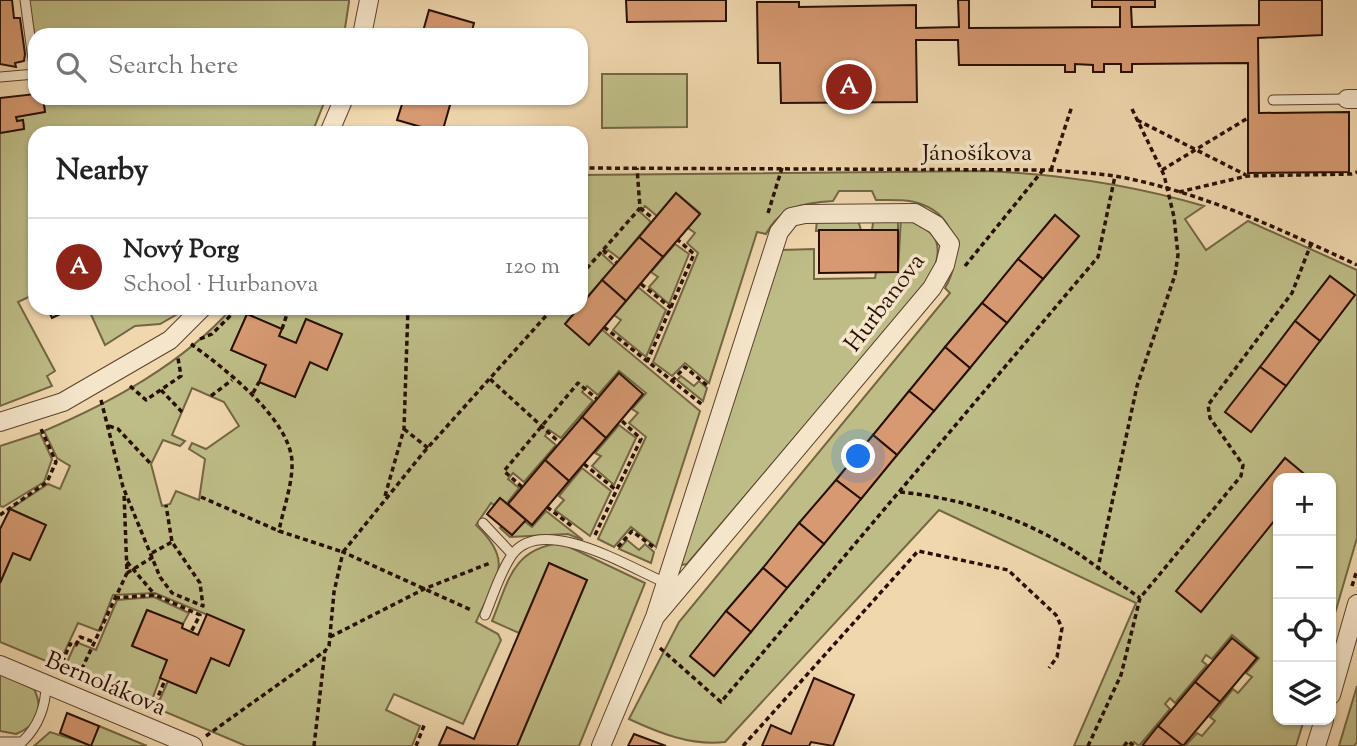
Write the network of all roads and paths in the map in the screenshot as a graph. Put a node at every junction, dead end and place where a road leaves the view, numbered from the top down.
1 (25, 0) edge
2 (369, 0) edge
3 (28, 28) edge
4 (363, 28) edge
5 (28, 75) edge
6 (0, 77) edge
7 (1352, 99) edge
8 (1273, 100) dead end
9 (341, 105) edge
10 (1072, 106) dead end
11 (1132, 109) dead end
12 (1248, 118) dead end
13 (1136, 120) junction
14 (332, 126) edge
15 (1193, 151) junction
16 (588, 168) edge
17 (637, 168) junction
18 (782, 168) junction
19 (1043, 170) junction
20 (1051, 170) junction
21 (1161, 170) junction
22 (1357, 172) edge
23 (1115, 176) junction
24 (1247, 176) junction
25 (1166, 189) junction
26 (1177, 192) junction
27 (640, 208) junction
28 (654, 219) dead end
29 (779, 232) junction
30 (678, 240) dead end
31 (1311, 244) junction
32 (603, 250) junction
33 (617, 263) dead end
34 (1357, 265) edge
35 (588, 267) edge
36 (958, 275) dead end
37 (641, 284) dead end
38 (671, 308) junction
39 (195, 315) edge
40 (231, 315) edge
41 (287, 315) edge
42 (408, 315) edge
43 (547, 315) edge
44 (604, 327) dead end
45 (282, 329) dead end
46 (176, 352) dead end
47 (647, 362) junction
48 (490, 379) junction
49 (233, 380) junction
50 (259, 382) dead end
51 (672, 382) junction
52 (128, 384) dead end
53 (161, 390) junction
54 (713, 391) dead end
55 (253, 393) junction
56 (211, 396) dead end
57 (597, 399) dead end
58 (101, 400) dead end
59 (708, 410) dead end
60 (182, 412) dead end
61 (621, 420) dead end
62 (0, 422) edge
63 (109, 426) junction
64 (542, 427) junction
65 (41, 429) dead end
66 (404, 429) junction
67 (560, 443) dead end
68 (429, 448) junction
69 (151, 464) dead end
70 (584, 464) dead end
71 (123, 487) junction
72 (522, 487) dead end
73 (616, 490) junction
74 (899, 492) junction
75 (201, 497) dead end
76 (385, 498) junction
77 (166, 505) dead end
78 (547, 507) dead end
79 (555, 514) dead end
80 (0, 515) edge
81 (489, 524) dead end
82 (279, 531) junction
83 (172, 542) junction
84 (588, 549) junction
85 (614, 551) dead end
86 (343, 552) junction
87 (512, 554) junction
88 (153, 555) junction
89 (663, 555) dead end
90 (127, 562) junction
91 (1098, 568) junction
92 (134, 569) junction
93 (127, 573) junction
94 (666, 583) junction
95 (424, 589) junction
96 (155, 595) junction
97 (115, 598) junction
98 (1140, 598) junction
99 (1357, 604) edge
100 (485, 615) joint
101 (655, 617) junction
102 (191, 632) dead end
103 (330, 637) junction
104 (94, 642) junction
105 (645, 643) junction
106 (325, 652) junction
107 (0, 665) edge
108 (1049, 668) dead end
109 (1336, 678) edge
110 (165, 680) dead end
111 (51, 681) junction
112 (74, 686) dead end
113 (148, 719) dead end
114 (425, 723) dead end
115 (1322, 725) edge
116 (0, 742) edge
117 (196, 744) edge
118 (314, 746) edge
119 (416, 746) edge
120 (601, 746) edge
121 (743, 746) edge
122 (1088, 746) edge
123 (1124, 746) edge
124 (1134, 746) edge
125 (1316, 746) edge

1 - 3 lane
2 - 4 street
5 - 6 lane
7 - 8 lane
9 - 14 street
10 - 20 path
11 - 13 path
12 - 15 path
13 - 15 path
13 - 21 path
15 - 21 path
15 - 24 path
16 - 17 path, Jánošíkova
17 - 18 path, Jánošíkova
17 - 27 path
18 - 19 path, Jánošíkova
18 - 29 path
19 - 20 path, Jánošíkova
19 - 36 path
20 - 23 path, Jánošíkova
21 - 25 path
22 - 24 path
23 - 25 path, Jánošíkova
23 - 74 path
24 - 26 path
25 - 26 path, Jánošíkova
25 - 91 path
26 - 31 path, Jánošíkova
27 - 28 path
27 - 32 path
29 - 94 street, Hurbanova
29 - 101 street, Hurbanova
30 - 38 path
31 - 34 path, Jánošíkova
31 - 98 path
32 - 33 path
32 - 35 path
37 - 38 path
38 - 47 path
39 - 62 street
40 - 49 path
41 - 45 path
42 - 66 path
43 - 48 path
44 - 47 path
46 - 53 path
47 - 51 path
48 - 64 path
48 - 68 path
49 - 55 path
49 - 56 path
50 - 55 path
51 - 54 path
51 - 59 path
52 - 53 path
53 - 60 path
55 - 82 path
57 - 64 path
58 - 63 path
61 - 73 path
63 - 69 path
63 - 71 path
64 - 67 path
64 - 72 path
65 - 80 path
66 - 68 path
66 - 76 path
68 - 76 path
70 - 73 path
71 - 88 path
71 - 90 path
73 - 84 path
74 - 91 path
74 - 105 path
75 - 82 path
76 - 86 path
77 - 83 path
78 - 79 path
81 - 87 lane
82 - 86 path
83 - 88 path
83 - 88 path
84 - 87 lane
84 - 94 lane
85 - 89 path
86 - 95 path
86 - 103 path
87 - 95 path
87 - 100 lane
88 - 92 path
90 - 92 path
90 - 93 path
91 - 98 path
92 - 93 path
92 - 96 path
93 - 97 path
94 - 101 street, Hurbanova
95 - 100 path
95 - 103 path
96 - 97 path
96 - 102 path
97 - 104 path
98 - 122 path
99 - 109 street
101 - 105 street, Hurbanova
103 - 106 path
104 - 111 path
104 - 112 path
105 - 120 street, Hurbanova
106 - 117 path
106 - 118 path
107 - 111 street, Bernolákova
108 - 121 path
110 - 113 path
111 - 116 lane
111 - 117 street, Bernolákova
114 - 119 path
115 - 125 street
123 - 124 path

